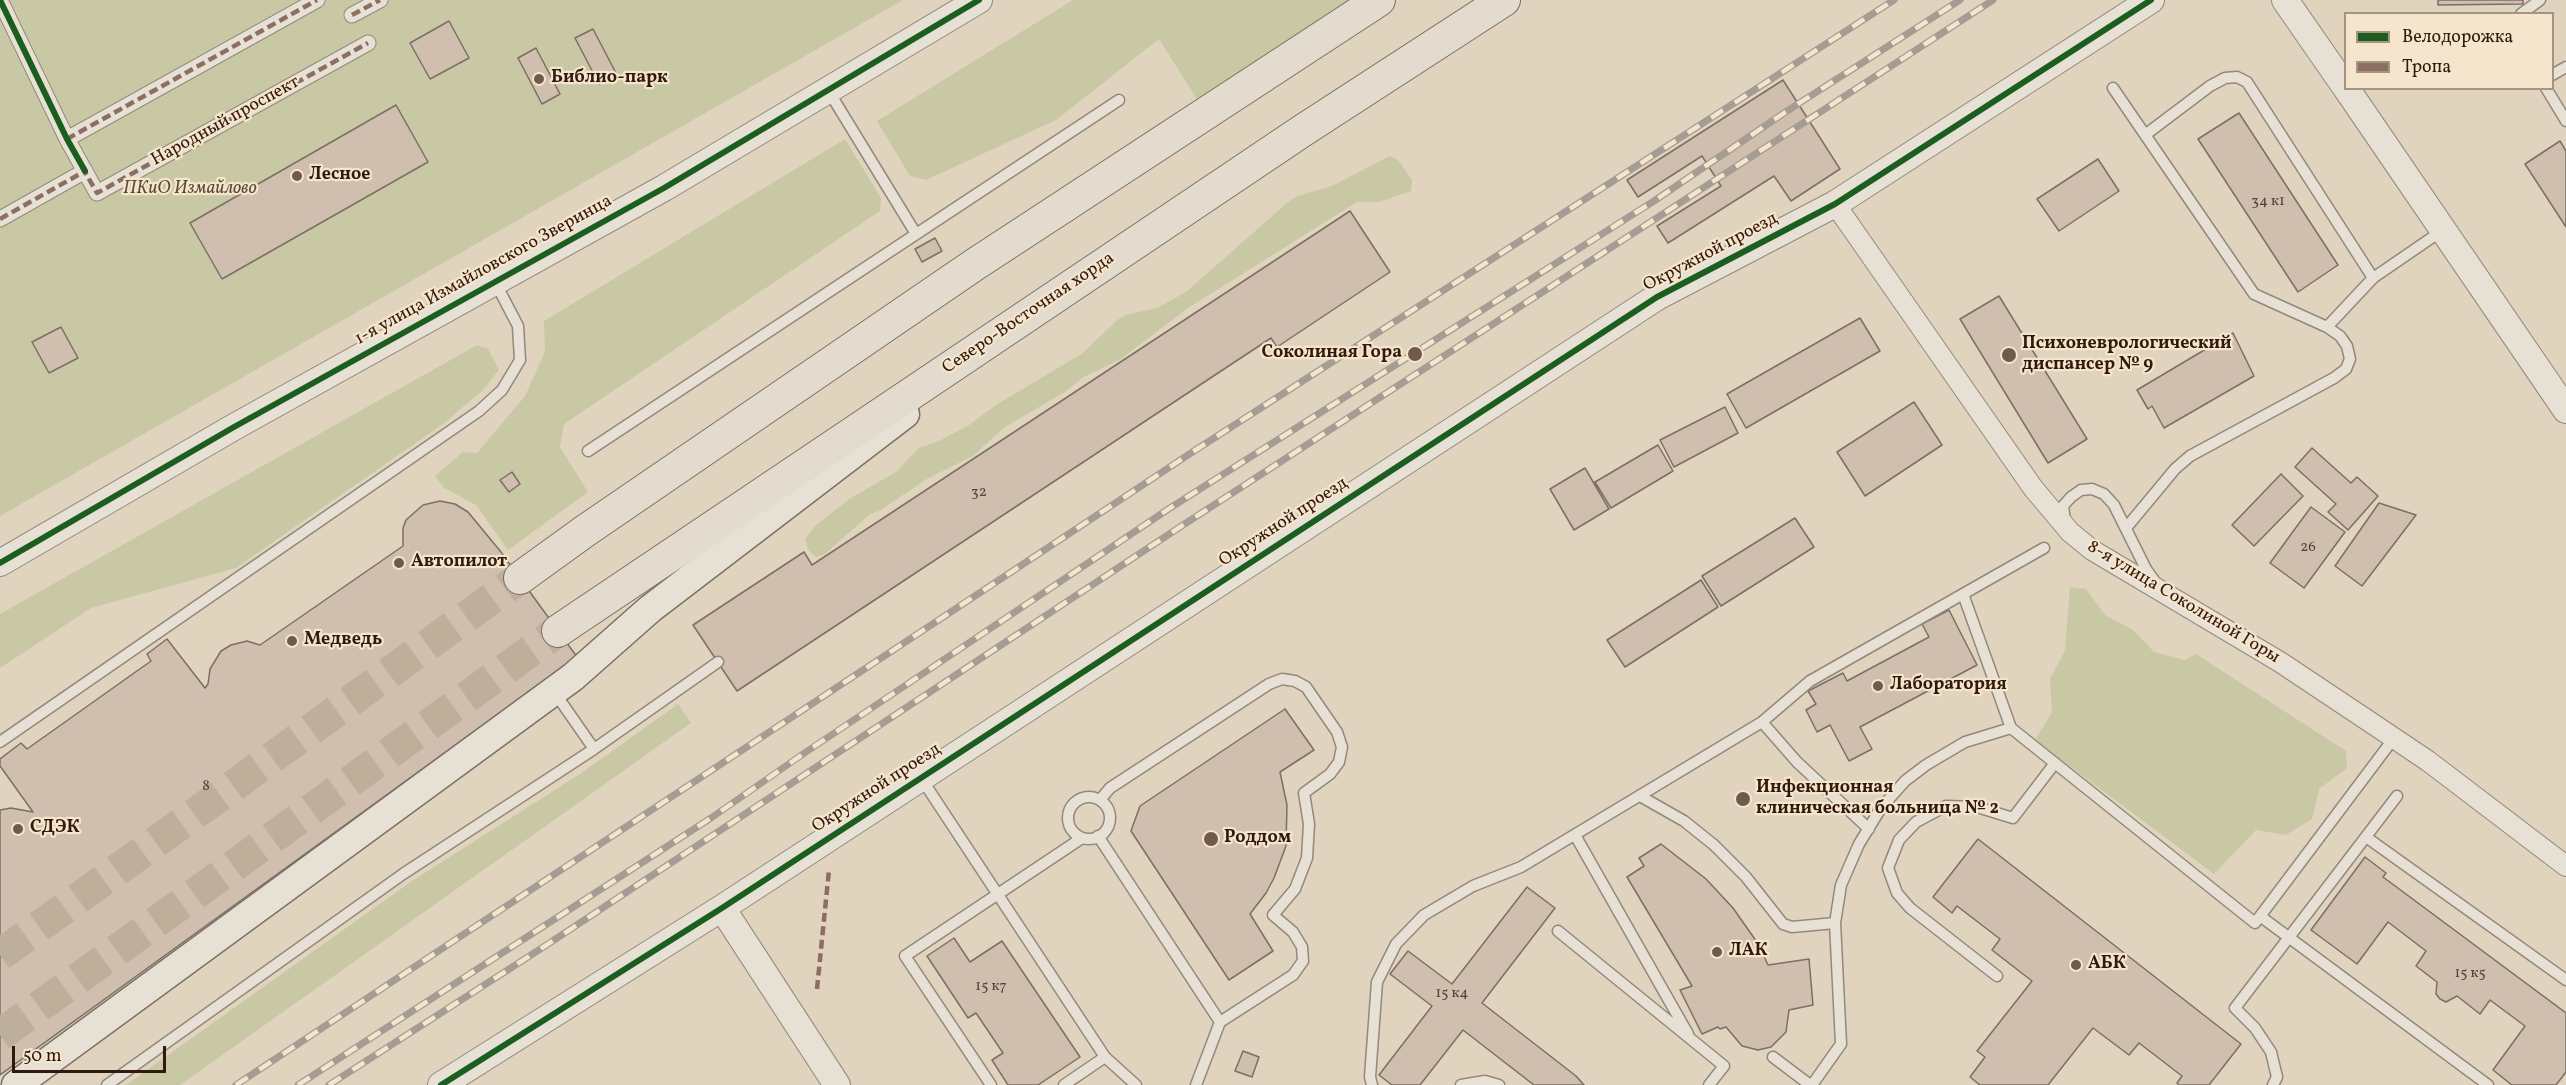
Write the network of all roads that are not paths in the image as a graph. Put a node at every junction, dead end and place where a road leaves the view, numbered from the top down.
1 (0, 0) edge
2 (317, 0) edge
3 (380, 0) edge
4 (979, 0) edge
5 (1378, 0) edge
6 (1504, 0) edge
7 (2151, 0) edge
8 (2284, 0) edge
9 (2540, 0) edge
10 (2524, 12) edge
11 (352, 15) dead end
12 (368, 44) dead end
13 (2344, 85) edge
14 (2113, 88) dead end
15 (828, 90) junction
16 (2347, 90) edge
17 (2547, 90) edge
18 (1119, 100) dead end
19 (2566, 121) edge
20 (2145, 135) junction
21 (67, 139) junction
22 (85, 171) junction
23 (1835, 204) junction
24 (0, 219) edge
25 (2443, 230) junction
26 (916, 234) junction
27 (1088, 274) junction
28 (2373, 278) junction
29 (495, 282) junction
30 (2327, 327) junction
31 (2566, 410) edge
32 (588, 451) dead end
33 (2126, 528) junction
34 (2070, 532) junction
35 (2044, 548) dead end
36 (0, 562) edge
37 (520, 578) tunnel mouth
38 (1963, 594) junction
39 (2169, 596) junction
40 (558, 631) tunnel mouth
41 (718, 662) dead end
42 (554, 692) junction
43 (1762, 722) junction
44 (2011, 728) junction
45 (2394, 738) junction
46 (0, 742) edge
47 (594, 749) junction
48 (2055, 763) junction
49 (921, 778) junction
50 (1640, 796) junction
51 (2397, 796) dead end
52 (1100, 800) junction
53 (1869, 829) junction
54 (1575, 835) junction
55 (1098, 836) junction
56 (2366, 837) junction
57 (1082, 838) junction
58 (2566, 866) edge
59 (997, 894) junction
60 (722, 908) junction
61 (2260, 916) junction
62 (1835, 923) junction
63 (1558, 932) dead end
64 (2288, 937) junction
65 (1997, 976) dead end
66 (2566, 980) edge
67 (1220, 1022) junction
68 (1691, 1040) junction
69 (1773, 1057) dead end
70 (1105, 1058) junction
71 (444, 1084) edge
72 (16, 1085) edge
73 (107, 1085) edge
74 (837, 1085) edge
75 (991, 1085) edge
76 (1064, 1085) edge
77 (1136, 1085) edge
78 (1196, 1085) edge
79 (1372, 1085) edge
80 (1461, 1085) edge
81 (1499, 1085) edge
82 (1709, 1085) edge
83 (1811, 1085) edge
84 (2273, 1085) edge
85 (2488, 1085) edge

1 - 21 street
2 - 21 street
3 - 11 street
4 - 15 street, 1-я улица Измайловского Зверинца
5 - 37 main road
6 - 27 main road, Северо-Восточная хорда
7 - 23 street, Окружной проезд
8 - 13 street
9 - 10 lane
12 - 22 street, Народный проспект
14 - 20 lane
15 - 26 lane
15 - 29 street, 1-я улица Измайловского Зверинца
16 - 25 street
17 - 19 lane
18 - 26 lane
20 - 28 lane
20 - 30 lane
21 - 22 street
22 - 24 street
23 - 34 street, 8-я улица Соколиной Горы
23 - 49 street, Окружной проезд
25 - 28 lane
25 - 31 street
26 - 32 lane
27 - 40 main road, Северо-Восточная хорда
27 - 42 main road
28 - 30 lane
29 - 36 street, 1-я улица Измайловского Зверинца
29 - 46 lane
30 - 33 lane
33 - 34 lane
33 - 39 lane
34 - 39 street, 8-я улица Соколиной Горы
35 - 38 lane
38 - 43 lane
38 - 44 lane
39 - 45 street, 8-я улица Соколиной Горы
41 - 47 lane
42 - 47 lane
42 - 72 main road
43 - 50 lane
43 - 53 lane
44 - 48 lane
44 - 53 lane
45 - 58 street, 8-я улица Соколиной Горы
45 - 61 lane
47 - 73 lane
48 - 61 lane
48 - 65 lane
49 - 59 lane
49 - 60 street, Окружной проезд
50 - 54 lane
50 - 62 lane
51 - 56 lane
52 - 55 lane
52 - 57 lane
52 - 67 lane
53 - 62 lane
54 - 68 lane
54 - 79 lane
55 - 57 lane
55 - 67 lane
56 - 64 lane
56 - 66 lane
57 - 59 lane
59 - 70 lane
59 - 75 lane
60 - 71 street, Окружной проезд
60 - 74 street
61 - 64 lane
62 - 83 lane
63 - 68 lane
64 - 84 lane
64 - 85 lane
67 - 78 lane
68 - 82 lane
69 - 83 lane
70 - 76 lane
70 - 77 lane
80 - 81 lane

